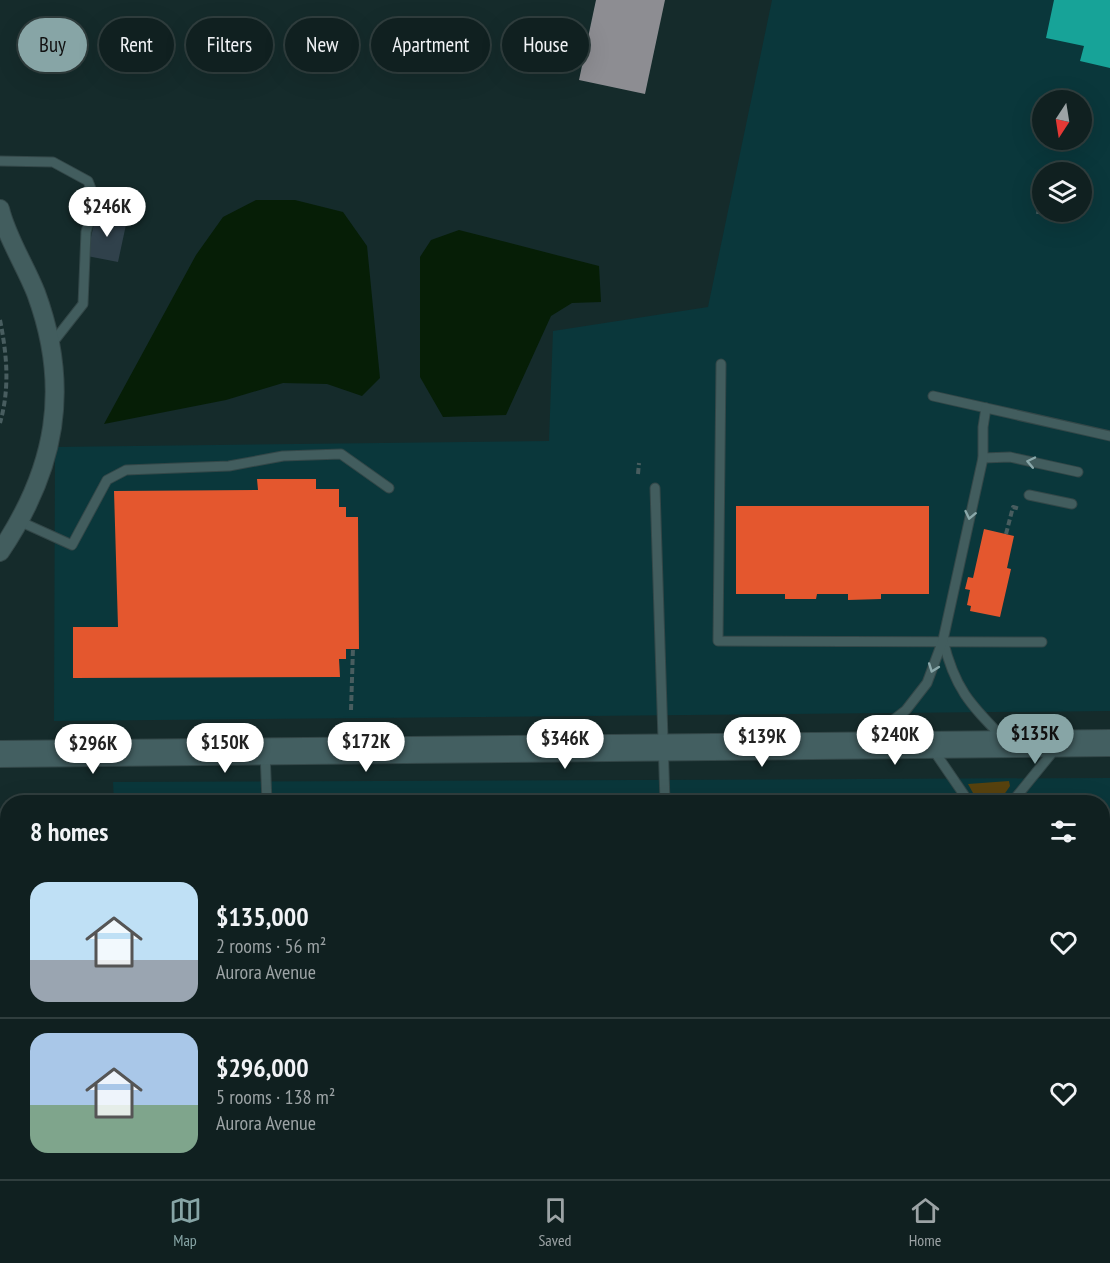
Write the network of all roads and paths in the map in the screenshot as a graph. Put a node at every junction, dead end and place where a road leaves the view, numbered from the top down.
1 (0, 162) edge
2 (0, 209) edge
3 (0, 320) edge
4 (51, 346) junction
5 (721, 363) dead end
6 (933, 396) dead end
7 (986, 408) junction
8 (0, 423) edge
9 (1110, 436) edge
10 (983, 458) junction
11 (639, 464) dead end
12 (1078, 472) dead end
13 (638, 474) dead end
14 (389, 488) dead end
15 (654, 488) dead end
16 (1029, 495) dead end
17 (1072, 504) dead end
18 (1013, 507) dead end
19 (20, 521) junction
20 (1006, 534) dead end
21 (0, 552) edge
22 (943, 640) junction
23 (1042, 642) dead end
24 (352, 648) dead end
25 (351, 710) dead end
26 (1060, 743) junction
27 (1110, 743) edge
28 (930, 744) junction
29 (1009, 744) junction
30 (860, 745) junction
31 (663, 747) junction
32 (265, 752) junction
33 (0, 754) edge
34 (267, 795) edge
35 (665, 795) edge
36 (964, 795) edge
37 (1018, 795) edge

1 - 4 lane
2 - 4 street
3 - 8 path
4 - 19 street
5 - 22 lane
6 - 7 lane
7 - 9 lane
7 - 10 lane
12 -> 10 lane
10 -> 22 lane
11 - 13 path
14 - 19 lane
15 - 31 lane
16 - 17 lane
18 - 20 path
19 - 21 street
22 - 23 lane
22 - 29 lane
22 -> 30 lane
24 - 25 path
26 - 27 main road
26 - 29 main road
26 - 37 lane
28 - 29 main road
28 - 30 main road
28 - 36 lane
30 - 31 main road
31 - 32 main road
31 - 35 lane
32 - 33 main road
32 - 34 lane

